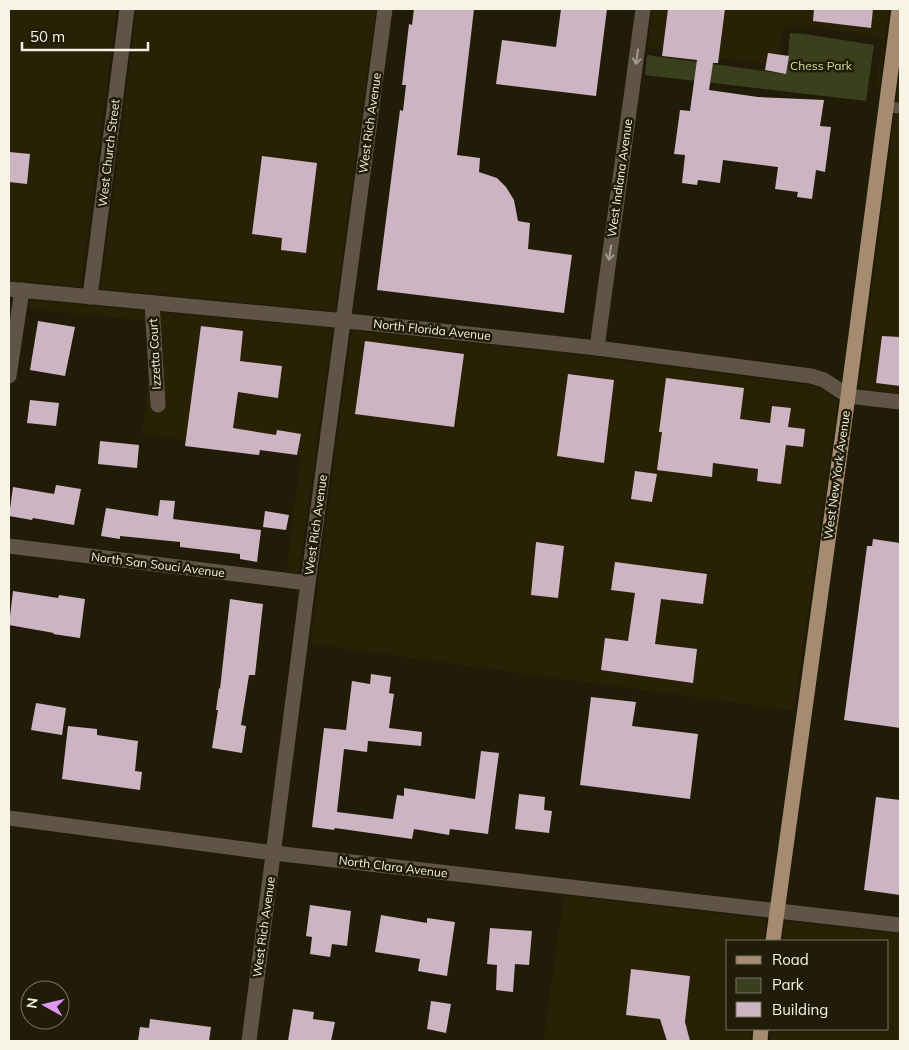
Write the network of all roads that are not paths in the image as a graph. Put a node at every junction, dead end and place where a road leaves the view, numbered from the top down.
1 (127, 9) edge
2 (385, 9) edge
3 (643, 9) edge
4 (899, 9) edge
5 (893, 107) edge
6 (15, 290) edge
7 (90, 297) junction
8 (152, 302) junction
9 (344, 320) junction
10 (597, 348) junction
11 (9, 376) edge
12 (848, 396) junction
13 (900, 402) edge
14 (158, 405) dead end
15 (9, 546) edge
16 (308, 583) junction
17 (9, 818) edge
18 (274, 853) junction
19 (777, 911) junction
20 (900, 925) edge
21 (773, 940) edge
22 (249, 1041) edge

1 - 7 street, West Church Street
2 - 9 street, West Rich Avenue
3 -> 10 street, West Indiana Avenue
4 - 5 main road, West New York Avenue
5 - 12 main road, West New York Avenue
6 - 7 street, North Florida Avenue
6 - 11 street
7 - 8 street, North Florida Avenue
8 - 9 street, North Florida Avenue
8 - 14 street, Izzetta Court
9 - 10 street, North Florida Avenue
9 - 16 street, West Rich Avenue
10 - 12 street, North Florida Avenue
12 - 13 street
12 - 19 main road, West New York Avenue
15 - 16 street, North San Souci Avenue
16 - 18 street, West Rich Avenue
17 - 18 street, North Clara Avenue
18 - 19 street, North Clara Avenue
18 - 22 street, West Rich Avenue
19 - 20 street, North Clara Avenue
19 - 21 main road, West New York Avenue

